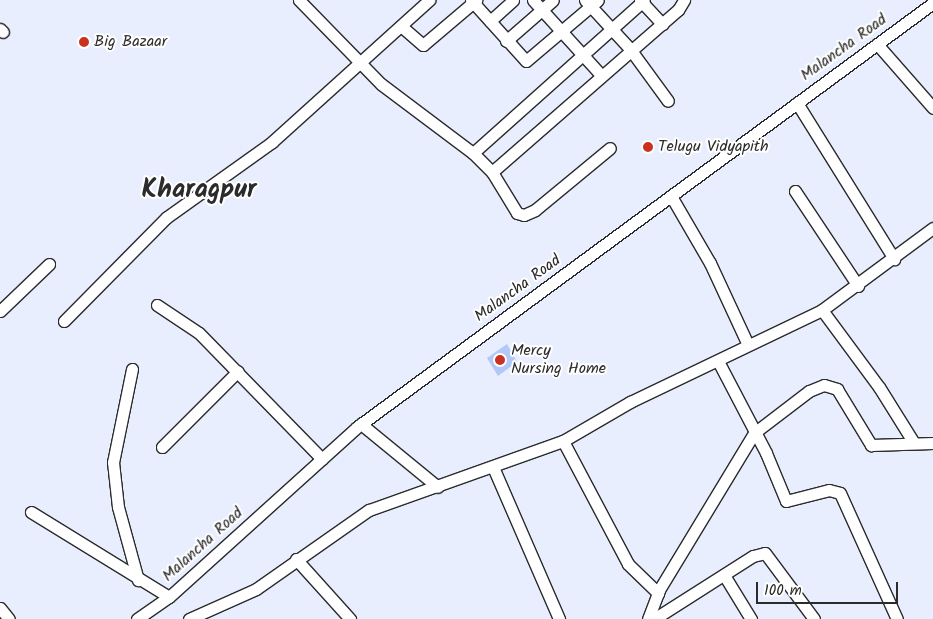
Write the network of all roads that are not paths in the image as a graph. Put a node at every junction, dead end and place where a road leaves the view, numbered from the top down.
1 (299, 0) edge
2 (429, 0) edge
3 (513, 0) edge
4 (534, 0) edge
5 (553, 0) edge
6 (684, 0) edge
7 (474, 1) edge
8 (642, 1) edge
9 (591, 2) edge
10 (933, 3) edge
11 (542, 10) junction
12 (490, 21) junction
13 (662, 24) junction
14 (400, 26) junction
15 (612, 29) junction
16 (562, 31) junction
17 (506, 41) junction
18 (877, 44) junction
19 (630, 49) junction
20 (583, 54) junction
21 (359, 63) junction
22 (601, 75) junction
23 (668, 101) dead end
24 (797, 103) junction
25 (933, 108) edge
26 (610, 148) dead end
27 (473, 153) junction
28 (492, 172) junction
29 (795, 191) dead end
30 (671, 196) junction
31 (933, 228) edge
32 (894, 259) junction
33 (49, 264) dead end
34 (858, 286) junction
35 (157, 305) dead end
36 (822, 310) junction
37 (0, 311) edge
38 (64, 320) dead end
39 (748, 345) junction
40 (718, 361) junction
41 (132, 370) dead end
42 (238, 371) junction
43 (361, 424) junction
44 (754, 433) junction
45 (563, 441) junction
46 (914, 443) junction
47 (933, 443) edge
48 (162, 447) dead end
49 (322, 458) junction
50 (494, 467) junction
51 (438, 487) junction
52 (31, 512) dead end
53 (296, 559) junction
54 (724, 575) junction
55 (138, 580) junction
56 (658, 593) junction
57 (169, 597) junction
58 (0, 608) edge
59 (9, 619) edge
60 (137, 619) edge
61 (189, 619) edge
62 (350, 619) edge
63 (559, 619) edge
64 (648, 619) edge
65 (654, 619) edge
66 (751, 619) edge
67 (814, 619) edge
68 (897, 619) edge

1 - 21 street
2 - 14 street
3 - 12 street
4 - 11 street
5 - 11 street
6 - 13 street
7 - 12 street
7 - 14 street
8 - 13 street
8 - 15 street
9 - 15 street
9 - 16 street
10 - 18 street, Malancha Road
11 - 16 street
11 - 17 street
12 - 17 street
13 - 19 street
14 - 21 street
15 - 19 street
15 - 20 street
16 - 17 street
16 - 20 street
18 - 24 street, Malancha Road
18 - 25 street
19 - 22 street
19 - 23 street
20 - 22 street
20 - 27 street
21 - 27 street
21 - 38 street
22 - 28 street
24 - 30 street, Malancha Road
24 - 32 street
26 - 28 street
27 - 28 street
29 - 34 street
30 - 39 street
30 - 43 street, Malancha Road
31 - 32 street
32 - 34 street
33 - 37 street
34 - 36 street
35 - 42 street
36 - 39 street
36 - 46 street
39 - 40 street
40 - 44 street
40 - 45 street
41 - 55 street
42 - 48 street
42 - 49 street
43 - 49 street, Malancha Road
43 - 51 street
44 - 46 street
44 - 56 street
44 - 68 street
45 - 50 street
45 - 56 street
46 - 47 street
49 - 57 street, Malancha Road
50 - 51 street
50 - 63 street
51 - 53 street
52 - 55 street
53 - 61 street
53 - 62 street
54 - 65 street
54 - 66 street
54 - 67 street
55 - 57 street
56 - 64 street
57 - 60 street, Malancha Road
58 - 59 street

